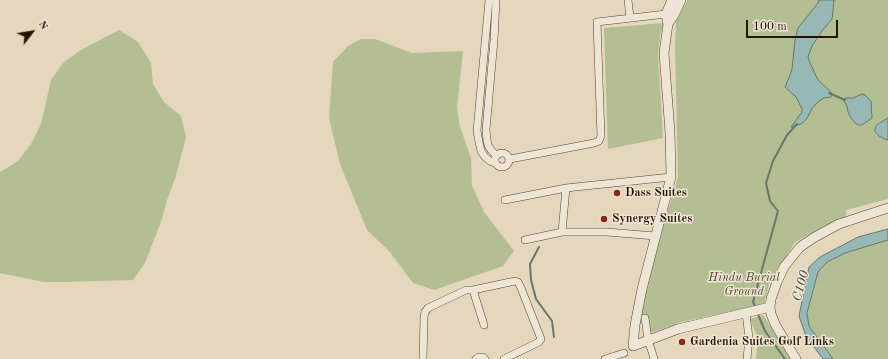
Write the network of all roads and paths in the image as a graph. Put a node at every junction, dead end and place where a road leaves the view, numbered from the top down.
1 (489, 0) edge
2 (496, 0) edge
3 (628, 0) edge
4 (672, 0) edge
5 (681, 0) edge
6 (630, 18) junction
7 (669, 18) junction
8 (496, 155) junction
9 (510, 159) junction
10 (495, 163) junction
11 (671, 177) junction
12 (566, 188) junction
13 (504, 200) dead end
14 (888, 208) edge
15 (562, 232) junction
16 (655, 236) junction
17 (525, 240) dead end
18 (473, 290) junction
19 (770, 307) junction
20 (753, 311) junction
21 (645, 318) dead end
22 (484, 325) dead end
23 (648, 340) junction
24 (633, 346) junction
25 (625, 356) edge
26 (424, 359) edge
27 (476, 359) edge
28 (485, 359) edge
29 (504, 359) edge
30 (605, 359) edge
31 (654, 359) edge
32 (747, 359) edge
33 (796, 359) edge

1 - 10 street
2 - 8 street
3 - 6 street
4 - 7 street
5 - 7 street
6 - 7 street
6 - 9 street
7 - 11 street
8 - 9 street
8 - 10 street
9 - 10 street
11 - 12 street
11 - 16 street
12 - 13 street
12 - 15 street
14 - 19 street
15 - 16 street
15 - 17 street
16 - 24 street
18 - 22 street
18 - 26 street
18 - 29 street
19 - 20 street
19 - 33 street
20 - 23 street
20 - 32 street
21 - 23 street
23 - 24 street
23 - 31 street
24 - 25 street
25 - 30 street
27 - 28 street

